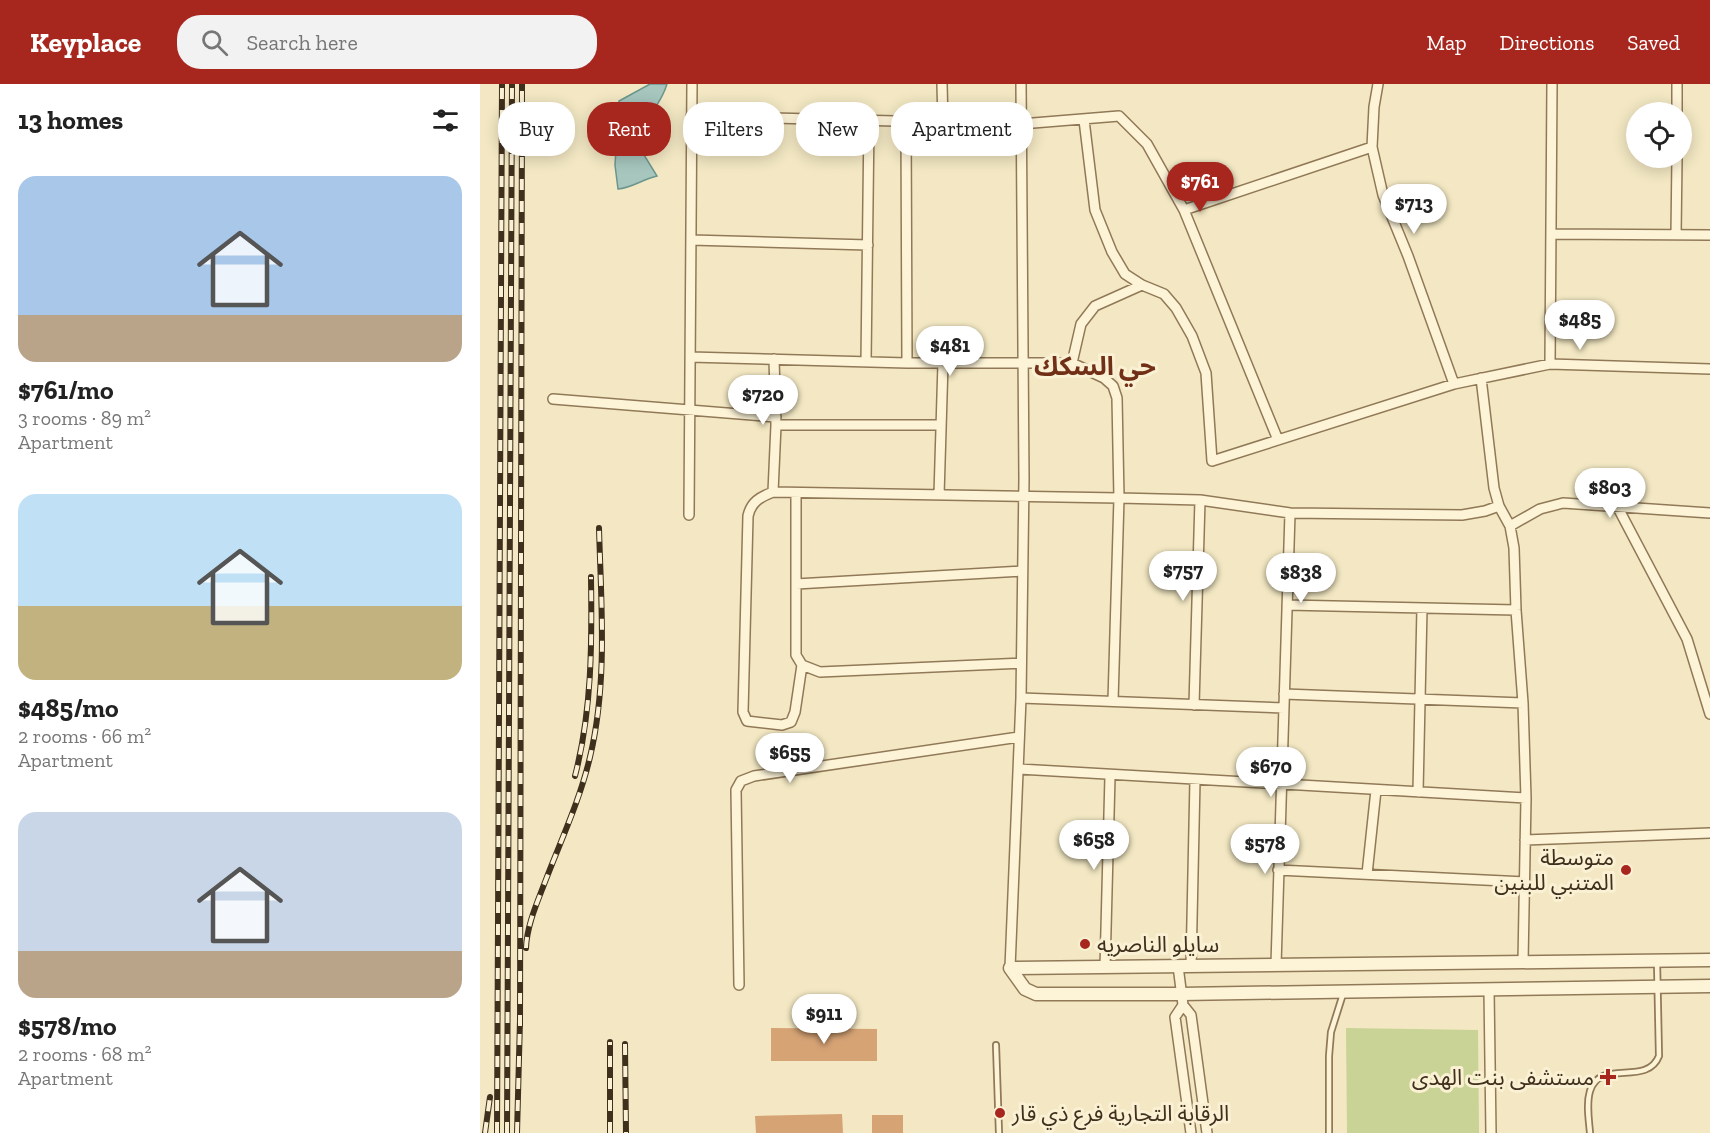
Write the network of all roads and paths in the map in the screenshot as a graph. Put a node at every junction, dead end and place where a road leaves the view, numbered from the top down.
1 (692, 84) edge
2 (942, 84) edge
3 (1021, 84) edge
4 (1378, 84) edge
5 (1552, 84) edge
6 (1677, 84) edge
7 (692, 102) edge
8 (942, 102) edge
9 (1021, 102) edge
10 (1677, 102) edge
11 (1084, 120) junction
12 (1033, 123) edge
13 (1372, 147) junction
14 (692, 156) edge
15 (869, 156) edge
16 (906, 156) edge
17 (1021, 156) edge
18 (1677, 168) edge
19 (1184, 210) junction
20 (1552, 234) junction
21 (1676, 235) junction
22 (1710, 235) edge
23 (691, 240) junction
24 (868, 244) junction
25 (1142, 285) junction
26 (690, 357) junction
27 (774, 359) junction
28 (866, 362) junction
29 (907, 363) junction
30 (943, 363) junction
31 (1072, 363) junction
32 (1023, 364) junction
33 (1550, 364) junction
34 (1710, 369) edge
35 (1481, 378) junction
36 (1454, 384) junction
37 (554, 399) dead end
38 (689, 409) junction
39 (776, 421) junction
40 (941, 425) junction
41 (1278, 440) junction
42 (773, 492) junction
43 (796, 493) junction
44 (939, 495) junction
45 (1024, 496) junction
46 (1119, 498) junction
47 (1200, 500) junction
48 (1499, 506) junction
49 (1617, 506) junction
50 (1290, 513) junction
51 (1710, 513) edge
52 (689, 514) dead end
53 (1510, 526) junction
54 (1022, 571) junction
55 (796, 584) junction
56 (1287, 605) junction
57 (1422, 608) junction
58 (1516, 610) junction
59 (1021, 663) junction
60 (802, 665) junction
61 (1284, 694) junction
62 (1021, 698) junction
63 (1421, 700) junction
64 (1113, 701) junction
65 (1523, 703) junction
66 (1194, 705) junction
67 (1284, 708) junction
68 (1710, 714) edge
69 (1019, 737) junction
70 (1018, 769) junction
71 (1110, 776) junction
72 (1195, 780) junction
73 (1282, 785) junction
74 (1376, 790) junction
75 (1418, 792) junction
76 (1526, 798) junction
77 (1710, 833) edge
78 (1525, 840) junction
79 (1278, 870) junction
80 (1367, 874) junction
81 (1525, 882) junction
82 (1710, 960) edge
83 (1657, 961) junction
84 (1523, 962) junction
85 (1276, 965) junction
86 (1185, 966) junction
87 (1105, 967) junction
88 (1010, 968) junction
89 (739, 985) dead end
90 (1710, 986) edge
91 (1657, 987) junction
92 (1489, 990) junction
93 (1343, 992) junction
94 (1182, 999) junction
95 (996, 1045) dead end
96 (999, 1133) edge
97 (1191, 1133) edge
98 (1208, 1133) edge
99 (1329, 1133) edge
100 (1491, 1133) edge
101 (1590, 1133) edge

1 - 7 street
2 - 8 street
3 - 9 street
4 - 13 street
5 - 20 street
6 - 10 street
11 - 12 street
11 - 19 street
11 - 25 street
13 - 19 street
13 - 36 street
14 - 23 street
15 - 24 street
16 - 29 street
17 - 32 street
18 - 21 street
19 - 41 street
20 - 21 street
20 - 33 street
21 - 22 street
23 - 24 street
23 - 26 street
24 - 28 street
25 - 31 street
25 - 41 street
26 - 27 street
26 - 38 street
27 - 28 street
27 - 39 street
28 - 29 street
29 - 30 street
30 - 32 street
30 - 40 street
31 - 32 street
31 - 46 street
32 - 45 street
33 - 34 street
33 - 35 street
35 - 36 street
35 - 48 street
36 - 41 street
37 - 38 street
38 - 39 street
38 - 52 street
39 - 40 street
39 - 42 street
40 - 44 street
42 - 43 street
42 - 60 street
43 - 44 street
43 - 55 street
44 - 45 street
45 - 46 street
45 - 54 street
46 - 47 street
46 - 64 street
47 - 50 street
47 - 66 street
48 - 50 street
48 - 53 street
49 - 51 street
49 - 53 street
49 - 68 street
50 - 56 street
53 - 58 street
54 - 55 street
54 - 59 street
55 - 60 street
56 - 57 street
56 - 61 street
57 - 58 street
57 - 63 street
58 - 65 street
59 - 60 street
59 - 62 street
61 - 63 street
61 - 67 street
62 - 64 street
62 - 69 street
63 - 65 street
63 - 75 street
64 - 66 street
65 - 76 street
66 - 67 street
67 - 73 street
69 - 70 street
69 - 89 street
70 - 71 street
70 - 88 street
71 - 72 street
71 - 87 street
72 - 73 street
72 - 86 street
73 - 74 street
73 - 79 street
74 - 75 street
74 - 80 street
75 - 76 street
76 - 78 street
77 - 78 street
78 - 81 street
79 - 80 street
79 - 85 street
80 - 81 street
81 - 84 street
82 - 83 street
83 - 84 street
83 - 91 lane
84 - 85 street
85 - 86 street
86 - 87 street
86 - 94 street
87 - 88 street
88 - 94 street
90 - 91 street
91 - 92 street
91 - 101 lane
92 - 93 street
92 - 100 street
93 - 94 street
93 - 99 lane
94 - 97 street
94 - 98 street
95 - 96 lane

